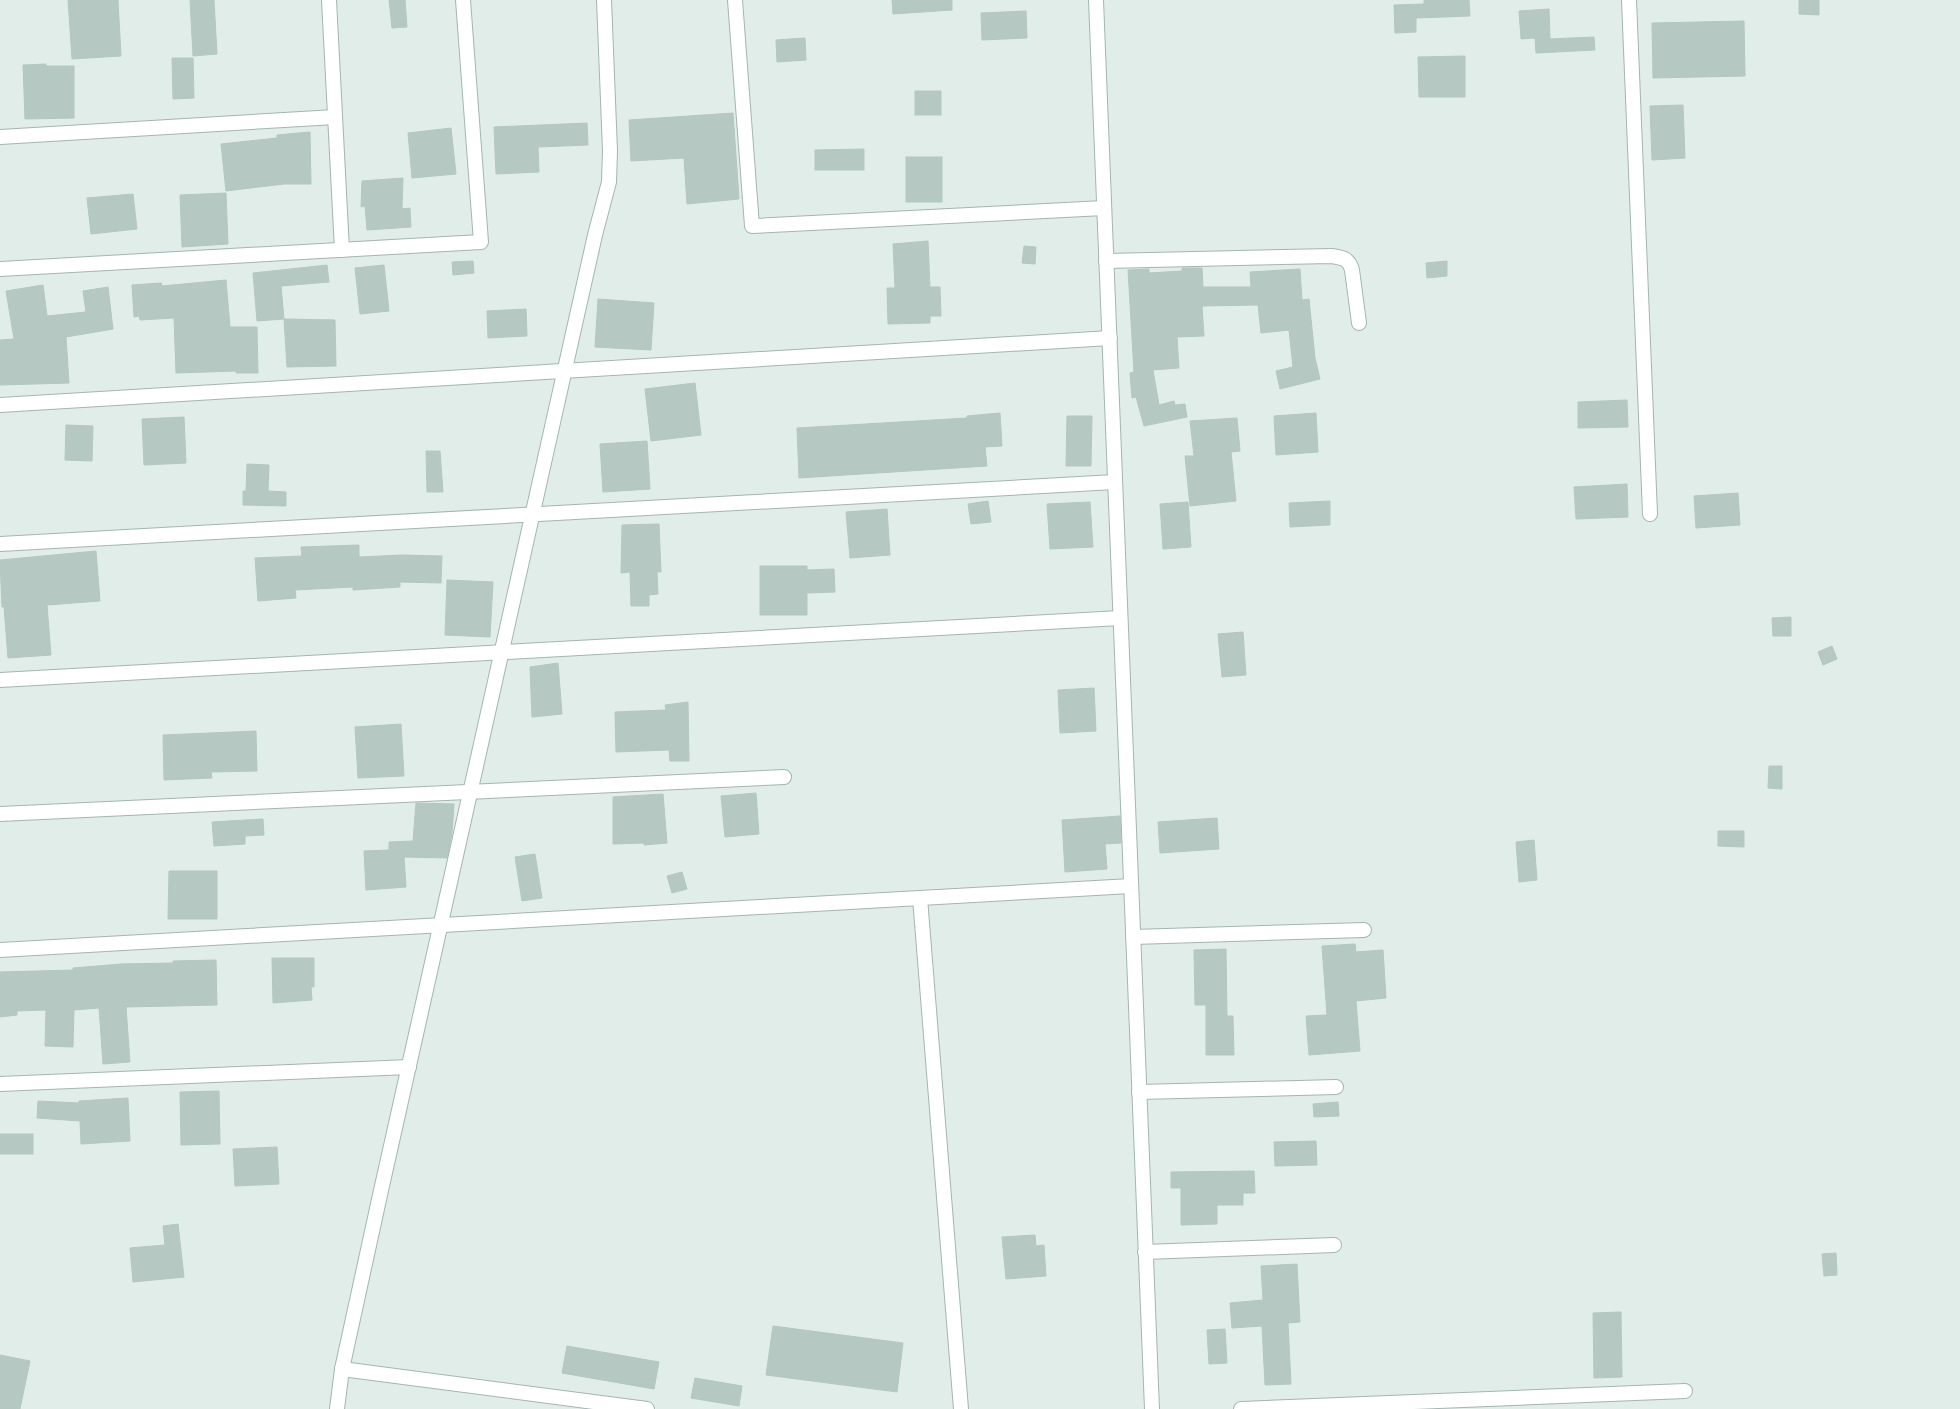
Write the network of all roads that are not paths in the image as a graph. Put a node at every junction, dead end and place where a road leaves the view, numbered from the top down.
1 (329, 0) edge
2 (463, 0) edge
3 (604, 0) edge
4 (735, 0) edge
5 (1096, 0) edge
6 (1629, 0) edge
7 (335, 117) junction
8 (0, 137) edge
9 (1104, 208) junction
10 (342, 250) junction
11 (1106, 261) junction
12 (0, 269) edge
13 (1359, 322) dead end
14 (1110, 338) junction
15 (565, 371) junction
16 (0, 405) edge
17 (1115, 482) junction
18 (533, 514) junction
19 (1650, 514) dead end
20 (0, 544) edge
21 (1120, 618) junction
22 (503, 652) junction
23 (0, 680) edge
24 (784, 776) dead end
25 (471, 793) junction
26 (0, 814) edge
27 (1131, 886) junction
28 (920, 898) junction
29 (441, 926) junction
30 (1364, 930) dead end
31 (1133, 937) junction
32 (0, 950) edge
33 (410, 1067) junction
34 (0, 1084) edge
35 (1336, 1087) dead end
36 (1139, 1092) junction
37 (1334, 1245) dead end
38 (1145, 1252) junction
39 (342, 1369) junction
40 (1686, 1391) dead end
41 (336, 1409) edge
42 (647, 1409) edge
43 (961, 1409) edge
44 (1152, 1409) edge
45 (1241, 1409) edge

1 - 7 street
2 - 10 street
3 - 15 street
4 - 9 street
5 - 9 street
6 - 19 street
7 - 8 street
7 - 10 street
9 - 11 street
10 - 12 street
11 - 13 street
11 - 14 street
14 - 15 street
14 - 17 street
15 - 16 street
15 - 18 street
17 - 18 street
17 - 21 street
18 - 20 street
18 - 22 street
21 - 22 street
21 - 27 street
22 - 23 street
22 - 25 street
24 - 25 street
25 - 26 street
25 - 29 street
27 - 28 street
27 - 31 street
28 - 29 street
28 - 43 street
29 - 32 street
29 - 33 street
30 - 31 street
31 - 36 street
33 - 34 street
33 - 39 street
35 - 36 street
36 - 38 street
37 - 38 street
38 - 44 street
39 - 41 street
39 - 42 street
40 - 45 street

